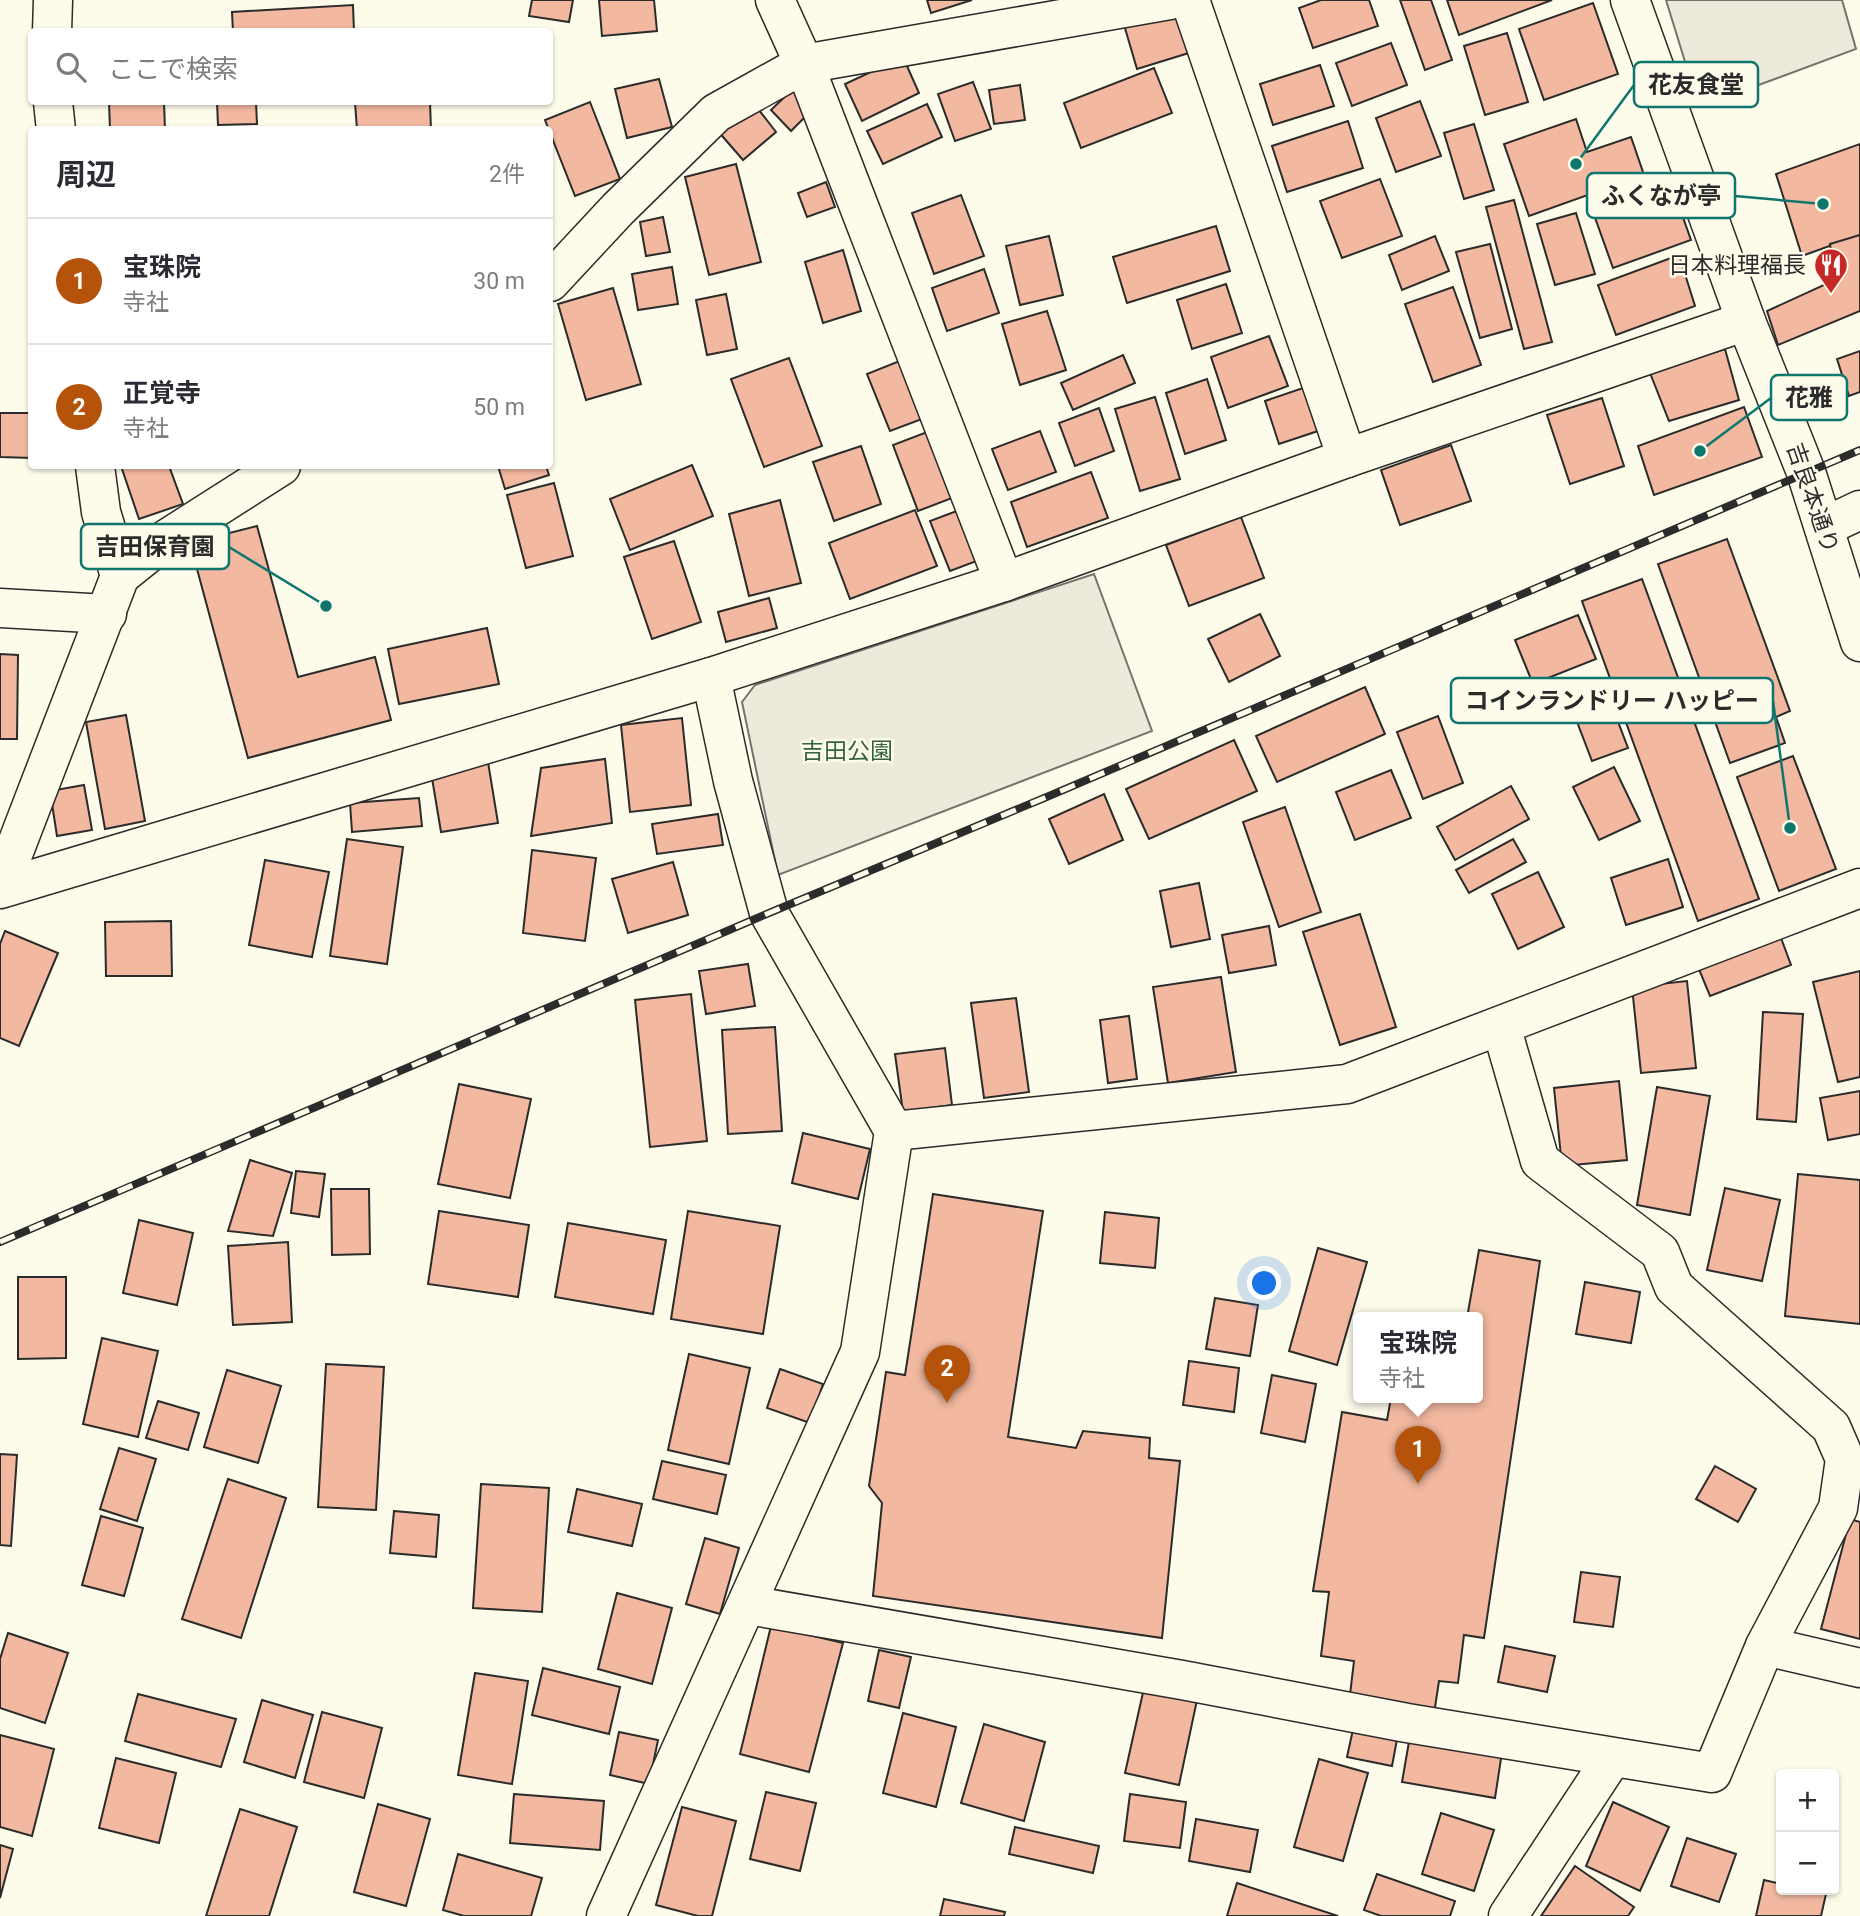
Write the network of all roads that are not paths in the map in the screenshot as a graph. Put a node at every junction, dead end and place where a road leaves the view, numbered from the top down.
1 (53, 0) edge
2 (775, 0) edge
3 (1170, 0) edge
4 (1190, 0) edge
5 (1630, 0) edge
6 (52, 28) edge
7 (804, 64) junction
8 (53, 105) edge
9 (56, 126) edge
10 (553, 279) edge
11 (1746, 321) junction
12 (1347, 458) junction
13 (95, 469) edge
14 (276, 469) edge
15 (1860, 510) edge
16 (1824, 527) junction
17 (120, 576) junction
18 (1004, 582) junction
19 (0, 608) edge
20 (107, 614) junction
21 (1860, 642) edge
22 (711, 677) junction
23 (0, 888) edge
24 (1860, 888) edge
25 (1501, 1026) junction
26 (894, 1131) junction
27 (748, 1605) junction
28 (1765, 1646) junction
29 (1860, 1668) edge
30 (1612, 1758) junction
31 (606, 1916) edge
32 (1508, 1916) edge

1 - 6 main road
2 - 7 main road
3 - 7 main road
4 - 12 main road
5 - 11 main road, 吉良本通り
7 - 10 main road
7 - 18 main road
8 - 9 main road
11 - 12 main road
11 - 16 main road, 吉良本通り
12 - 18 main road
13 - 17 main road
14 - 17 main road
15 - 16 main road
16 - 21 main road, 吉良本通り
17 - 20 main road
18 - 22 main road
19 - 20 main road
20 - 23 main road
22 - 23 main road
22 - 26 main road
24 - 25 main road
25 - 26 main road
25 - 28 main road
26 - 27 main road
27 - 30 main road
27 - 31 main road
28 - 29 main road
28 - 30 main road
30 - 32 main road

